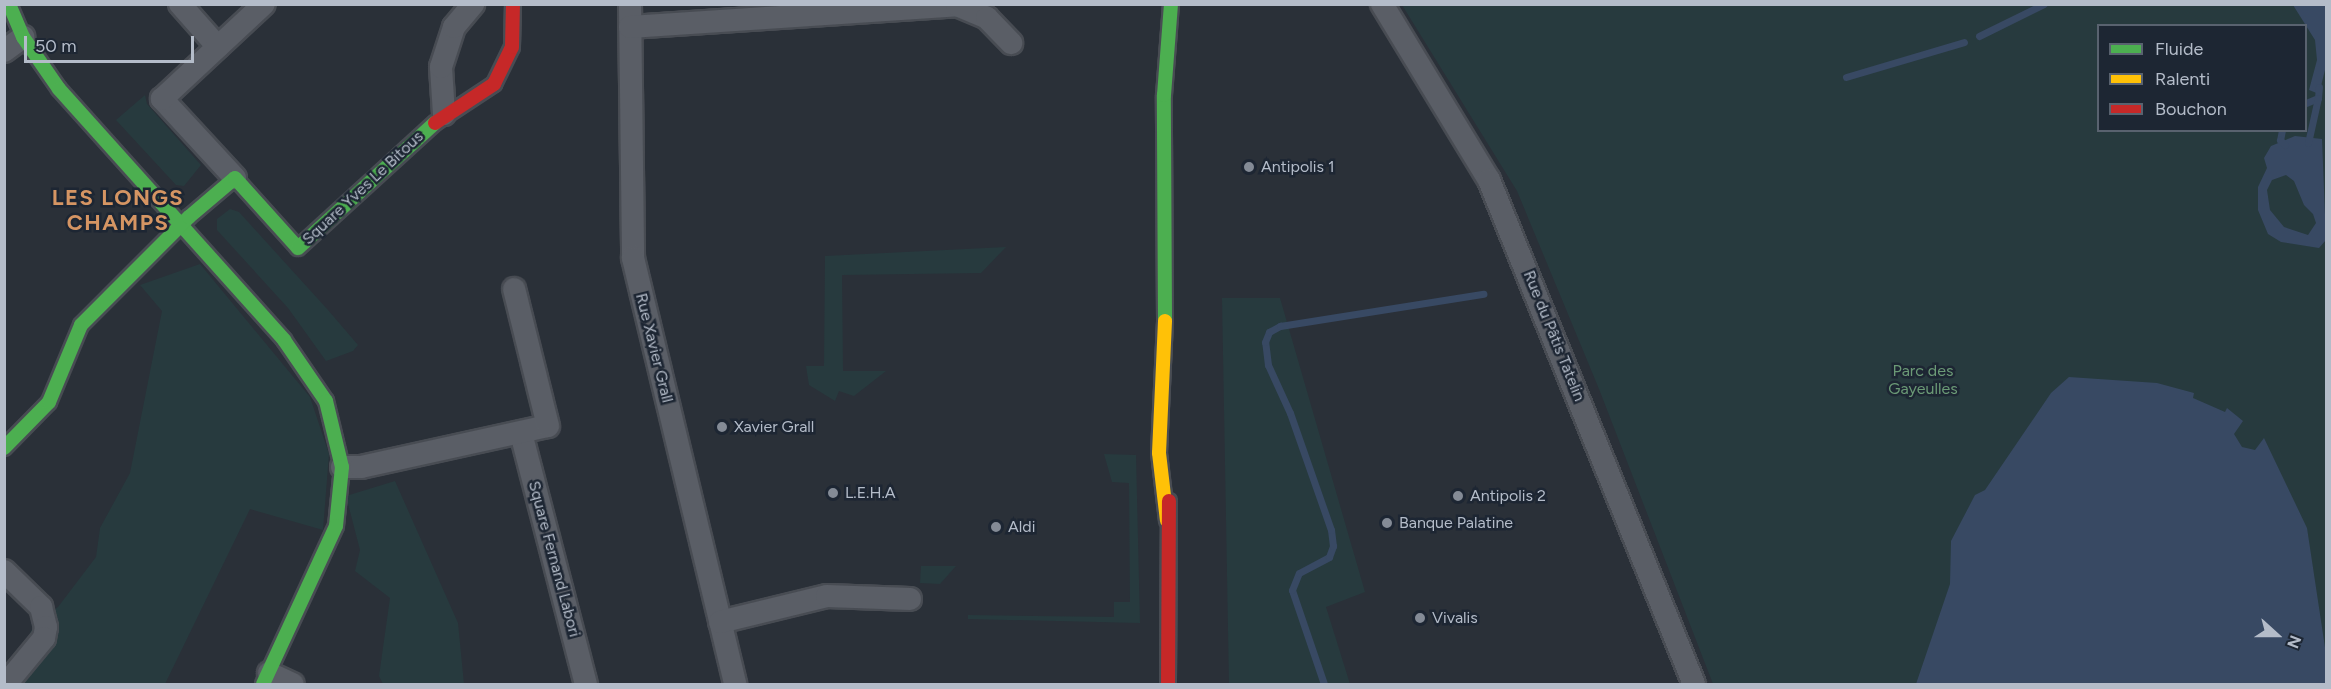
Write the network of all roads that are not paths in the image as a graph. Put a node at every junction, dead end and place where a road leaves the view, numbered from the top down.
1 (9, 4) edge
2 (180, 4) edge
3 (264, 4) edge
4 (473, 4) edge
5 (513, 4) edge
6 (1156, 4) edge
7 (1171, 4) edge
8 (1382, 4) edge
9 (630, 16) edge
10 (23, 37) junction
11 (1011, 43) dead end
12 (218, 47) junction
13 (4, 51) edge
14 (1164, 95) junction
15 (444, 114) junction
16 (235, 178) junction
17 (180, 225) junction
18 (514, 289) dead end
19 (521, 433) junction
20 (4, 448) edge
21 (342, 467) junction
22 (4, 571) edge
23 (910, 599) dead end
24 (720, 622) junction
25 (266, 679) edge
26 (6, 684) edge
27 (293, 684) edge
28 (586, 684) edge
29 (735, 684) edge
30 (1168, 684) edge
31 (1694, 684) edge

1 - 10 street
2 - 12 street
3 - 12 street, Square Yves Le Bitous
4 - 15 street
5 - 15 street, Square Yves Le Bitous
6 - 14 street
7 - 14 street
8 - 31 street, Rue du Pâtis Tatelin
9 - 11 street
9 - 24 street, Rue Xavier Grall
10 - 13 street
10 - 17 street
12 - 16 street, Square Yves Le Bitous
14 - 30 street
15 - 16 street, Square Yves Le Bitous
16 - 17 street
17 - 20 street
17 - 21 street
18 - 19 street
19 - 21 street
19 - 28 street, Square Fernand Labori
21 - 25 street
22 - 26 street
23 - 24 street
24 - 29 street, Rue Xavier Grall
25 - 27 street

